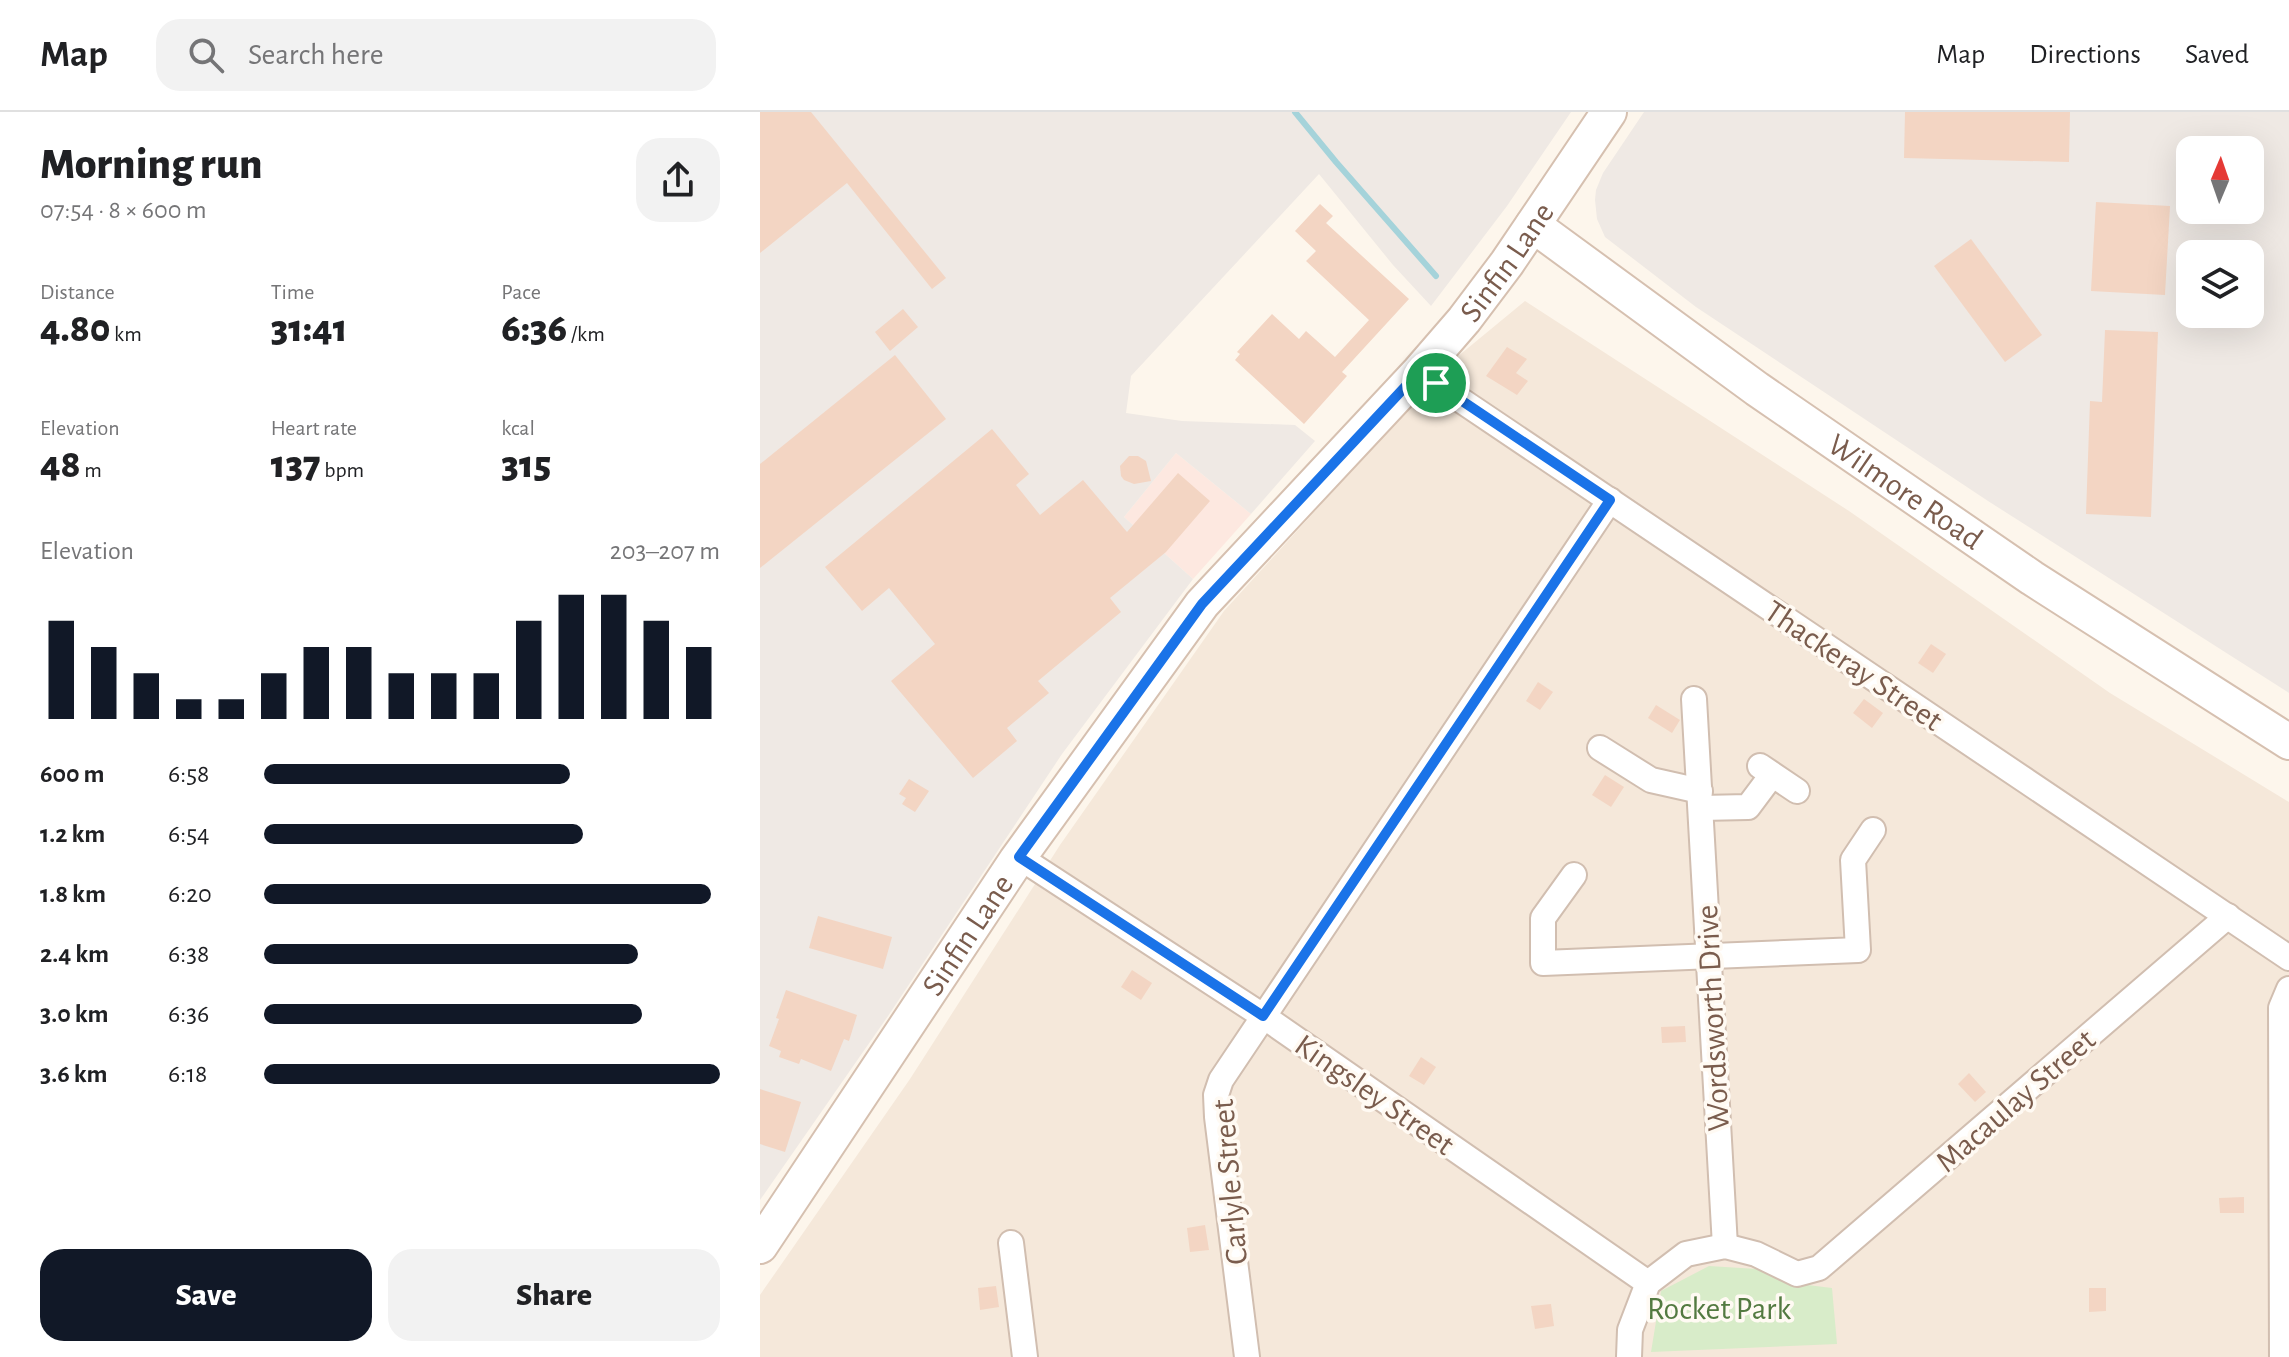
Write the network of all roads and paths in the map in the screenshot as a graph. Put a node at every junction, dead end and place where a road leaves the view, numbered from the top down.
1 (1609, 112) edge
2 (1533, 225) junction
3 (1419, 372) junction
4 (1610, 500) junction
5 (1694, 699) dead end
6 (2289, 742) edge
7 (1600, 748) dead end
8 (1797, 791) dead end
9 (1700, 799) junction
10 (1873, 830) dead end
11 (1019, 857) junction
12 (1574, 875) dead end
13 (2228, 916) junction
14 (1709, 956) junction
15 (2289, 958) edge
16 (2289, 989) edge
17 (1263, 1016) junction
18 (1011, 1243) dead end
19 (760, 1246) edge
20 (1725, 1246) junction
21 (1648, 1283) junction
22 (1025, 1357) edge
23 (1247, 1357) edge
24 (1629, 1357) edge
25 (2282, 1357) edge

1 - 2 street, Sinfin Lane
2 - 3 street, Sinfin Lane
2 - 6 street, Wilmore Road
3 - 4 street, Thackeray Street
3 - 11 street, Sinfin Lane
4 - 13 street, Thackeray Street
4 - 17 street, Carlyle Street
5 - 9 street, Wordsworth Drive
7 - 9 street
8 - 9 street
9 - 14 street, Wordsworth Drive
10 - 14 street
11 - 17 street, Kingsley Street
11 - 19 street, Sinfin Lane
12 - 14 street
13 - 15 street, Thackeray Street
13 - 20 street, Macaulay Street
14 - 20 street, Wordsworth Drive
16 - 25 street
17 - 21 street, Kingsley Street
17 - 23 street, Carlyle Street
18 - 22 street
20 - 21 street
21 - 24 street

